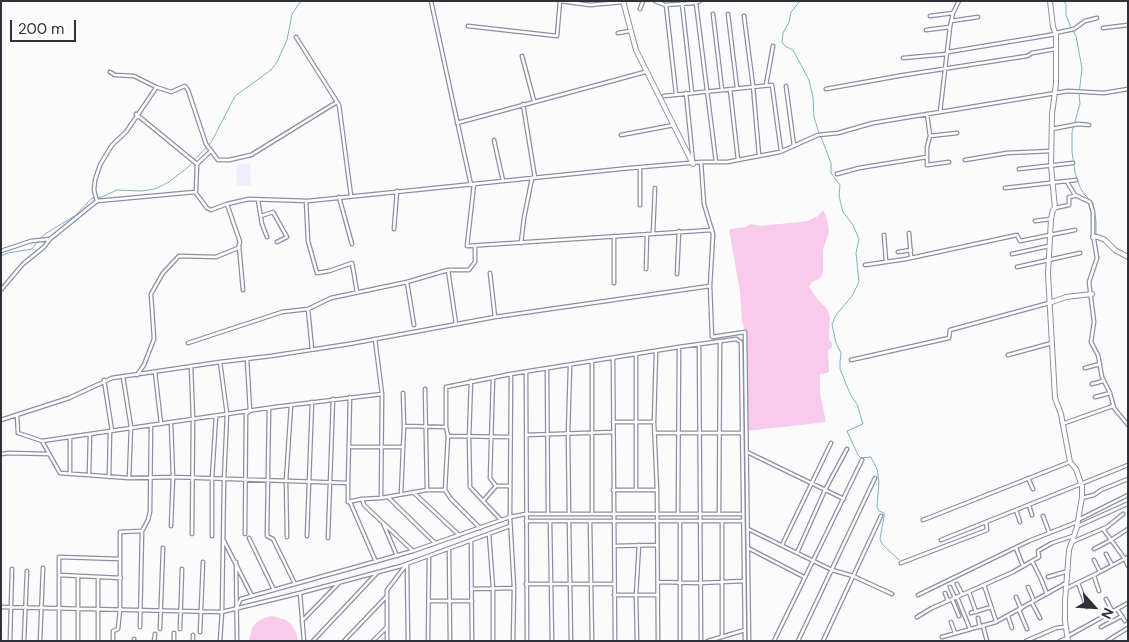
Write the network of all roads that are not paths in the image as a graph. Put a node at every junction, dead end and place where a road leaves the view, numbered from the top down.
1 (431, 1) edge
2 (560, 1) edge
3 (643, 1) edge
4 (655, 1) edge
5 (700, 1) edge
6 (959, 1) edge
7 (1050, 1) edge
8 (624, 2) edge
9 (661, 3) edge
10 (682, 3) junction
11 (696, 3) junction
12 (666, 5) junction
13 (640, 9) dead end
14 (953, 13) junction
15 (713, 14) dead end
16 (728, 14) dead end
17 (744, 16) dead end
18 (930, 16) dead end
19 (978, 17) dead end
20 (1097, 18) dead end
21 (951, 20) junction
22 (1128, 25) edge
23 (468, 26) dead end
24 (950, 27) junction
25 (1103, 28) dead end
26 (926, 30) dead end
27 (632, 31) junction
28 (618, 33) dead end
29 (1056, 34) junction
30 (296, 37) dead end
31 (773, 46) dead end
32 (1056, 49) junction
33 (948, 53) junction
34 (522, 56) dead end
35 (903, 58) dead end
36 (944, 68) junction
37 (110, 72) dead end
38 (645, 72) dead end
39 (766, 85) junction
40 (753, 86) junction
41 (786, 86) dead end
42 (156, 87) junction
43 (737, 88) junction
44 (730, 89) junction
45 (826, 89) dead end
46 (1128, 89) edge
47 (722, 90) junction
48 (708, 91) junction
49 (686, 93) junction
50 (692, 93) junction
51 (1055, 93) junction
52 (676, 94) junction
53 (664, 96) dead end
54 (534, 101) junction
55 (337, 102) junction
56 (523, 104) junction
57 (940, 112) junction
58 (136, 114) junction
59 (927, 114) junction
60 (457, 122) junction
61 (674, 125) junction
62 (1089, 125) dead end
63 (1052, 129) junction
64 (957, 133) dead end
65 (621, 135) dead end
66 (930, 136) junction
67 (494, 140) dead end
68 (794, 146) junction
69 (211, 151) junction
70 (781, 151) junction
71 (1051, 151) junction
72 (758, 155) junction
73 (927, 157) junction
74 (738, 160) junction
75 (965, 160) dead end
76 (701, 162) junction
77 (716, 162) junction
78 (949, 162) dead end
79 (1073, 163) dead end
80 (198, 164) junction
81 (693, 164) junction
82 (1051, 166) junction
83 (640, 168) junction
84 (1020, 169) dead end
85 (837, 174) dead end
86 (534, 178) junction
87 (1076, 180) dead end
88 (503, 181) junction
89 (1052, 182) junction
90 (1067, 182) junction
91 (473, 184) junction
92 (655, 188) dead end
93 (1005, 188) dead end
94 (396, 191) junction
95 (196, 192) junction
96 (1075, 195) junction
97 (351, 196) junction
98 (339, 197) junction
99 (258, 200) junction
100 (98, 201) junction
101 (306, 201) junction
102 (227, 204) junction
103 (640, 205) dead end
104 (1055, 208) junction
105 (261, 216) junction
106 (1051, 219) junction
107 (1035, 221) dead end
108 (394, 229) dead end
109 (712, 230) junction
110 (1075, 230) dead end
111 (679, 231) junction
112 (653, 233) junction
113 (908, 233) dead end
114 (647, 234) junction
115 (884, 235) dead end
116 (1050, 235) junction
117 (614, 236) junction
118 (267, 237) dead end
119 (1096, 237) junction
120 (50, 239) junction
121 (277, 242) dead end
122 (521, 243) junction
123 (352, 244) dead end
124 (239, 245) junction
125 (475, 246) junction
126 (1049, 246) junction
127 (911, 250) junction
128 (1, 251) edge
129 (898, 252) dead end
130 (1012, 254) dead end
131 (1080, 254) dead end
132 (1128, 257) edge
133 (911, 258) junction
134 (1049, 260) junction
135 (886, 261) junction
136 (865, 265) dead end
137 (1017, 267) dead end
138 (646, 269) dead end
139 (448, 270) junction
140 (490, 272) dead end
141 (677, 274) dead end
142 (407, 282) junction
143 (614, 283) dead end
144 (710, 286) junction
145 (1, 290) edge
146 (243, 290) dead end
147 (357, 292) junction
148 (1092, 294) junction
149 (1049, 303) junction
150 (308, 309) junction
151 (495, 317) junction
152 (456, 324) junction
153 (414, 325) dead end
154 (375, 338) junction
155 (720, 342) junction
156 (1052, 343) junction
157 (188, 344) dead end
158 (699, 345) junction
159 (679, 347) junction
160 (312, 350) junction
161 (656, 352) junction
162 (636, 355) junction
163 (1008, 355) dead end
164 (247, 359) junction
165 (613, 359) junction
166 (851, 360) dead end
167 (220, 362) junction
168 (592, 362) junction
169 (1100, 364) junction
170 (191, 366) junction
171 (570, 366) junction
172 (1085, 368) dead end
173 (547, 370) junction
174 (155, 372) junction
175 (526, 373) junction
176 (511, 374) junction
177 (137, 375) junction
178 (123, 377) junction
179 (493, 378) junction
180 (104, 380) junction
181 (471, 381) junction
182 (1103, 381) junction
183 (1092, 384) dead end
184 (425, 389) dead end
185 (403, 393) dead end
186 (1110, 393) junction
187 (382, 394) junction
188 (350, 397) junction
189 (1095, 397) dead end
190 (333, 399) junction
191 (312, 402) junction
192 (291, 405) junction
193 (1113, 406) junction
194 (269, 408) junction
195 (250, 411) junction
196 (227, 414) junction
197 (17, 415) junction
198 (216, 416) junction
199 (194, 418) junction
200 (1, 420) edge
201 (171, 422) junction
202 (613, 422) junction
203 (654, 422) junction
204 (636, 423) junction
205 (160, 424) junction
206 (1062, 424) junction
207 (151, 425) junction
208 (1128, 425) edge
209 (404, 426) junction
210 (131, 427) junction
211 (425, 427) junction
212 (446, 427) junction
213 (111, 431) junction
214 (613, 432) junction
215 (678, 432) junction
216 (591, 433) junction
217 (655, 433) junction
218 (720, 433) junction
219 (742, 433) junction
220 (90, 434) junction
221 (548, 434) junction
222 (568, 434) junction
223 (700, 434) junction
224 (526, 435) junction
225 (448, 436) junction
226 (70, 437) junction
227 (469, 437) junction
228 (490, 437) junction
229 (510, 437) junction
230 (42, 441) junction
231 (831, 443) dead end
232 (349, 447) junction
233 (403, 447) junction
234 (382, 448) junction
235 (847, 449) dead end
236 (747, 452) junction
237 (1, 454) edge
238 (49, 454) junction
239 (862, 460) dead end
240 (1070, 462) junction
241 (1128, 465) edge
242 (70, 474) junction
243 (89, 476) junction
244 (173, 477) junction
245 (109, 478) junction
246 (130, 478) junction
247 (150, 478) junction
248 (193, 478) junction
249 (212, 478) junction
250 (875, 478) dead end
251 (1028, 478) junction
252 (1128, 479) edge
253 (224, 480) junction
254 (244, 480) junction
255 (267, 481) junction
256 (286, 481) junction
257 (308, 482) junction
258 (330, 483) junction
259 (348, 483) junction
260 (812, 483) junction
261 (1081, 484) junction
262 (496, 486) junction
263 (510, 486) junction
264 (1033, 489) dead end
265 (427, 490) junction
266 (445, 490) junction
267 (613, 490) junction
268 (636, 490) junction
269 (657, 490) junction
270 (825, 490) junction
271 (413, 492) junction
272 (401, 494) junction
273 (1128, 495) edge
274 (388, 497) junction
275 (381, 498) junction
276 (1082, 498) junction
277 (362, 499) junction
278 (844, 499) junction
279 (483, 501) junction
280 (350, 502) junction
281 (1127, 504) edge
282 (1029, 505) junction
283 (1016, 510) junction
284 (526, 514) junction
285 (548, 514) junction
286 (569, 514) junction
287 (592, 514) junction
288 (613, 514) junction
289 (657, 514) junction
290 (678, 514) junction
291 (700, 514) junction
292 (719, 514) junction
293 (743, 514) junction
294 (1124, 514) dead end
295 (1032, 515) dead end
296 (880, 516) dead end
297 (1043, 516) dead end
298 (510, 517) junction
299 (923, 520) dead end
300 (501, 521) junction
301 (526, 521) junction
302 (550, 521) junction
303 (568, 521) junction
304 (590, 521) junction
305 (614, 521) junction
306 (657, 521) junction
307 (680, 521) junction
308 (700, 521) junction
309 (722, 521) junction
310 (743, 521) junction
311 (382, 522) junction
312 (986, 522) junction
313 (1020, 522) dead end
314 (1077, 523) junction
315 (171, 526) dead end
316 (510, 526) junction
317 (480, 528) junction
318 (748, 529) junction
319 (1103, 529) junction
320 (1128, 529) edge
321 (142, 531) junction
322 (1049, 532) junction
323 (192, 534) dead end
324 (245, 534) dead end
325 (489, 534) junction
326 (459, 535) junction
327 (212, 536) dead end
328 (307, 536) dead end
329 (1074, 536) junction
330 (287, 537) dead end
331 (249, 538) dead end
332 (328, 538) dead end
333 (224, 540) junction
334 (941, 540) dead end
335 (1111, 540) junction
336 (471, 541) junction
337 (1072, 542) junction
338 (436, 544) junction
339 (657, 545) junction
340 (613, 546) junction
341 (639, 546) junction
342 (782, 546) junction
343 (163, 548) dead end
344 (748, 548) junction
345 (1016, 548) junction
346 (1094, 548) dead end
347 (449, 549) junction
348 (413, 551) junction
349 (797, 553) junction
350 (1106, 554) dead end
351 (397, 556) junction
352 (429, 556) junction
353 (1126, 558) edge
354 (120, 559) junction
355 (1094, 560) dead end
356 (813, 561) junction
357 (1032, 561) junction
358 (203, 562) dead end
359 (236, 562) junction
360 (376, 562) junction
361 (902, 563) dead end
362 (407, 564) junction
363 (1023, 566) junction
364 (1112, 566) junction
365 (1128, 566) edge
366 (12, 568) dead end
367 (43, 568) dead end
368 (182, 570) dead end
369 (832, 570) junction
370 (26, 571) dead end
371 (1068, 571) junction
372 (378, 572) junction
373 (1100, 572) junction
374 (59, 575) junction
375 (852, 576) junction
376 (1094, 576) junction
377 (78, 577) junction
378 (98, 577) junction
379 (804, 577) junction
380 (1048, 577) dead end
381 (121, 578) junction
382 (744, 581) junction
383 (658, 582) junction
384 (722, 582) junction
385 (1068, 582) junction
386 (339, 583) junction
387 (680, 583) junction
388 (1078, 583) junction
389 (294, 584) junction
390 (526, 584) junction
391 (550, 584) junction
392 (571, 584) junction
393 (592, 584) junction
394 (614, 584) junction
395 (700, 584) junction
396 (957, 584) dead end
397 (984, 585) junction
398 (950, 587) dead end
399 (1028, 587) dead end
400 (493, 588) junction
401 (514, 588) junction
402 (1066, 588) junction
403 (472, 589) junction
404 (274, 590) junction
405 (1099, 591) dead end
406 (969, 592) junction
407 (300, 593) junction
408 (945, 593) dead end
409 (892, 594) dead end
410 (918, 594) dead end
411 (1047, 594) junction
412 (614, 595) junction
413 (636, 595) junction
414 (658, 595) junction
415 (962, 595) junction
416 (252, 596) junction
417 (387, 596) junction
418 (1016, 597) dead end
419 (953, 599) junction
420 (1106, 599) dead end
421 (429, 601) junction
422 (450, 601) junction
423 (472, 601) junction
424 (1033, 602) junction
425 (1128, 603) edge
426 (1, 607) edge
427 (991, 607) junction
428 (1087, 607) dead end
429 (11, 608) junction
430 (25, 608) junction
431 (41, 608) junction
432 (236, 608) junction
433 (60, 609) junction
434 (79, 609) junction
435 (98, 609) junction
436 (1020, 609) junction
437 (1117, 609) junction
438 (120, 610) junction
439 (140, 611) junction
440 (160, 611) junction
441 (180, 611) junction
442 (201, 611) junction
443 (1112, 611) junction
444 (222, 612) junction
445 (976, 612) junction
446 (971, 613) dead end
447 (959, 616) dead end
448 (1008, 616) junction
449 (1122, 616) junction
450 (917, 617) dead end
451 (978, 618) dead end
452 (1040, 618) dead end
453 (302, 621) junction
454 (1124, 621) dead end
455 (951, 622) dead end
456 (996, 622) junction
457 (387, 626) junction
458 (981, 626) junction
459 (140, 627) dead end
460 (1065, 627) junction
461 (1102, 627) dead end
462 (1012, 628) dead end
463 (1128, 628) edge
464 (160, 629) dead end
465 (180, 629) dead end
466 (1027, 629) dead end
467 (745, 630) junction
468 (970, 630) junction
469 (200, 632) dead end
470 (174, 633) dead end
471 (954, 633) junction
472 (154, 634) dead end
473 (193, 635) dead end
474 (722, 637) junction
475 (942, 637) dead end
476 (1067, 638) edge
477 (10, 641) edge
478 (24, 641) edge
479 (40, 641) edge
480 (59, 641) edge
481 (78, 641) edge
482 (98, 641) edge
483 (113, 641) edge
484 (154, 641) edge
485 (174, 641) edge
486 (193, 641) edge
487 (220, 641) edge
488 (236, 641) edge
489 (304, 641) edge
490 (313, 641) edge
491 (344, 641) edge
492 (373, 641) edge
493 (387, 641) edge
494 (408, 641) edge
495 (428, 641) edge
496 (450, 641) edge
497 (472, 641) edge
498 (493, 641) edge
499 (513, 641) edge
500 (527, 641) edge
501 (552, 641) edge
502 (571, 641) edge
503 (592, 641) edge
504 (615, 641) edge
505 (637, 641) edge
506 (658, 641) edge
507 (680, 641) edge
508 (701, 641) edge
509 (708, 641) edge
510 (747, 641) edge
511 (774, 641) edge
512 (798, 641) edge
513 (823, 641) edge
514 (987, 641) edge
515 (1026, 641) edge
516 (1060, 641) edge
517 (1107, 641) edge

1 - 60 street
2 - 8 street
2 - 23 street
3 - 13 street
4 - 9 street
5 - 11 street
6 - 14 street
7 - 29 street
8 - 27 street
9 - 12 street
10 - 11 street
10 - 12 street
10 - 50 street
11 - 48 street
12 - 52 street
14 - 18 street
14 - 21 street
15 - 47 street
16 - 43 street
17 - 40 street
19 - 21 street
20 - 29 street
21 - 24 street
22 - 25 street
24 - 26 street
24 - 33 street
27 - 28 street
27 - 61 street
29 - 32 street
29 - 33 street
30 - 55 street
31 - 39 street
32 - 36 street
32 - 51 street
33 - 35 street
33 - 36 street
34 - 54 street
36 - 45 street
36 - 57 street
37 - 42 street
38 - 54 street
39 - 40 street
39 - 70 street
40 - 43 street
40 - 72 street
41 - 68 street
42 - 58 street
42 - 69 street
43 - 44 street
44 - 47 street
44 - 74 street
46 - 51 street
47 - 48 street
48 - 50 street
48 - 77 street
49 - 50 street
49 - 52 street
49 - 81 street
51 - 57 street
51 - 63 street
52 - 53 street
54 - 56 street
55 - 69 street
55 - 97 street
56 - 60 street
56 - 86 street
57 - 59 street
58 - 80 street
58 - 100 street
59 - 66 street
59 - 68 street
60 - 91 street
61 - 65 street
61 - 81 street
62 - 63 street
63 - 71 street
64 - 66 street
66 - 73 street
67 - 88 street
68 - 70 street
69 - 80 street
70 - 72 street
71 - 75 street
71 - 82 street
72 - 74 street
73 - 78 street
73 - 85 street
74 - 77 street
76 - 77 street
76 - 81 street
76 - 109 street
79 - 82 street
80 - 95 street
81 - 83 street
82 - 84 street
82 - 89 street
83 - 86 street
83 - 103 street
86 - 88 street
86 - 122 street
87 - 90 street
88 - 91 street
89 - 90 street
89 - 93 street
89 - 104 street
90 - 96 street
91 - 94 street
91 - 125 street
92 - 112 street
94 - 97 street
94 - 108 street
95 - 100 street
95 - 102 street
96 - 104 street
96 - 119 street
97 - 98 street
98 - 101 street
98 - 123 street
99 - 101 street
99 - 102 street
99 - 105 street
100 - 120 street
101 - 147 street
102 - 124 street
104 - 106 street
105 - 118 street
105 - 121 street
106 - 107 street
106 - 116 street
109 - 111 street
109 - 144 street
110 - 116 street
111 - 112 street
111 - 141 street
112 - 114 street
113 - 127 street
114 - 117 street
114 - 138 street
115 - 135 street
116 - 126 street
116 - 133 street
117 - 122 street
117 - 143 street
119 - 132 street
119 - 148 street
120 - 128 street
120 - 145 street
122 - 125 street
124 - 146 street
124 - 177 street
125 - 139 street
126 - 130 street
126 - 134 street
127 - 129 street
127 - 133 street
131 - 134 street
133 - 135 street
134 - 137 street
134 - 149 street
135 - 136 street
139 - 142 street
139 - 152 street
140 - 151 street
142 - 147 street
142 - 153 street
144 - 151 street
144 - 236 street
147 - 150 street
148 - 149 street
148 - 169 street
149 - 156 street
149 - 166 street
150 - 157 street
150 - 160 street
151 - 152 street
152 - 154 street
154 - 160 street
154 - 187 street
155 - 158 street
155 - 218 street
155 - 219 street
156 - 163 street
156 - 206 street
158 - 159 street
158 - 223 street
159 - 161 street
159 - 215 street
160 - 164 street
161 - 162 street
161 - 203 street
162 - 165 street
162 - 204 street
164 - 167 street
164 - 195 street
165 - 168 street
165 - 202 street
167 - 170 street
167 - 196 street
168 - 171 street
168 - 216 street
169 - 172 street
169 - 182 street
170 - 174 street
170 - 199 street
171 - 173 street
171 - 222 street
173 - 175 street
173 - 221 street
174 - 177 street
174 - 205 street
175 - 176 street
175 - 224 street
176 - 179 street
176 - 229 street
177 - 178 street
178 - 180 street
178 - 210 street
179 - 181 street
179 - 228 street
180 - 197 street
180 - 213 street
181 - 212 street
181 - 227 street
182 - 183 street
182 - 186 street
184 - 211 street
185 - 209 street
186 - 189 street
186 - 193 street
187 - 188 street
187 - 234 street
188 - 190 street
188 - 232 street
190 - 191 street
190 - 258 street
191 - 192 street
191 - 257 street
192 - 194 street
192 - 256 street
193 - 206 street
193 - 208 street
194 - 195 street
194 - 255 street
195 - 196 street
195 - 254 street
196 - 198 street
196 - 253 street
197 - 200 street
197 - 230 street
198 - 199 street
198 - 249 street
199 - 201 street
199 - 248 street
201 - 205 street
201 - 244 street
202 - 204 street
202 - 214 street
203 - 204 street
203 - 217 street
204 - 268 street
205 - 207 street
206 - 240 street
207 - 210 street
207 - 247 street
209 - 211 street
209 - 233 street
210 - 213 street
210 - 246 street
211 - 212 street
211 - 265 street
212 - 225 street
213 - 220 street
213 - 245 street
214 - 216 street
214 - 267 street
215 - 217 street
215 - 223 street
215 - 290 street
216 - 222 street
216 - 287 street
217 - 269 street
218 - 219 street
218 - 223 street
218 - 292 street
219 - 293 street
220 - 226 street
220 - 243 street
221 - 222 street
221 - 224 street
221 - 285 street
222 - 286 street
223 - 291 street
224 - 284 street
225 - 227 street
225 - 266 street
226 - 230 street
226 - 242 street
227 - 228 street
227 - 279 street
228 - 229 street
228 - 262 street
229 - 263 street
230 - 238 street
231 - 260 street
232 - 234 street
232 - 259 street
233 - 234 street
233 - 272 street
234 - 275 street
235 - 270 street
236 - 260 street
236 - 318 street
237 - 238 street
238 - 242 street
239 - 278 street
240 - 251 street
240 - 261 street
241 - 261 street
242 - 243 street
243 - 245 street
244 - 247 street
244 - 248 street
244 - 315 street
245 - 246 street
246 - 247 street
247 - 321 street
248 - 249 street
248 - 323 street
249 - 253 street
249 - 327 street
250 - 369 street
251 - 264 street
251 - 299 street
252 - 276 street
253 - 254 street
253 - 333 street
254 - 255 street
254 - 324 street
255 - 256 street
255 - 389 street
256 - 257 street
256 - 330 street
257 - 258 street
257 - 328 street
258 - 259 street
258 - 332 street
259 - 280 street
260 - 270 street
260 - 342 street
261 - 276 street
261 - 282 street
262 - 263 street
262 - 279 street
263 - 298 street
265 - 266 street
265 - 271 street
266 - 317 street
267 - 268 street
267 - 288 street
268 - 269 street
269 - 289 street
270 - 278 street
270 - 349 street
271 - 272 street
271 - 326 street
272 - 274 street
273 - 314 street
274 - 275 street
274 - 338 street
275 - 277 street
276 - 314 street
277 - 280 street
277 - 311 street
278 - 356 street
279 - 300 street
280 - 360 street
281 - 314 street
282 - 283 street
282 - 295 street
283 - 312 street
283 - 313 street
284 - 285 street
284 - 298 street
284 - 301 street
285 - 286 street
286 - 287 street
287 - 288 street
288 - 289 street
288 - 305 street
289 - 290 street
289 - 306 street
290 - 291 street
291 - 292 street
291 - 308 street
292 - 293 street
293 - 310 street
294 - 319 street
296 - 375 street
297 - 322 street
298 - 300 street
298 - 316 street
300 - 317 street
301 - 302 street
301 - 390 street
302 - 303 street
302 - 391 street
303 - 304 street
303 - 392 street
304 - 305 street
304 - 393 street
305 - 306 street
305 - 340 street
306 - 307 street
306 - 339 street
307 - 308 street
307 - 387 street
308 - 309 street
308 - 395 street
309 - 310 street
309 - 384 street
310 - 382 street
311 - 348 street
311 - 351 street
312 - 334 street
312 - 361 street
314 - 322 street
314 - 329 street
316 - 325 street
316 - 401 street
317 - 326 street
318 - 342 street
318 - 344 street
319 - 335 street
319 - 337 street
320 - 335 street
321 - 354 street
321 - 439 street
322 - 345 street
325 - 336 street
325 - 400 street
326 - 338 street
329 - 337 street
329 - 357 street
331 - 404 street
333 - 359 street
333 - 444 street
335 - 346 street
335 - 353 street
336 - 347 street
336 - 403 street
337 - 371 street
338 - 348 street
339 - 341 street
339 - 383 street
340 - 341 street
340 - 394 street
341 - 413 street
342 - 349 street
343 - 440 street
344 - 379 street
344 - 510 street
345 - 363 street
345 - 410 street
347 - 352 street
347 - 422 street
348 - 351 street
349 - 356 street
350 - 364 street
351 - 360 street
352 - 362 street
352 - 421 street
353 - 364 street
353 - 365 street
354 - 374 street
354 - 381 street
355 - 373 street
356 - 369 street
356 - 379 street
357 - 363 street
357 - 411 street
358 - 442 street
359 - 416 street
359 - 432 street
360 - 389 street
362 - 372 street
362 - 417 street
362 - 494 street
363 - 397 street
364 - 373 street
366 - 429 street
367 - 431 street
368 - 441 street
369 - 375 street
369 - 512 street
370 - 430 street
371 - 380 street
371 - 385 street
372 - 386 street
372 - 490 street
373 - 376 street
374 - 377 street
374 - 433 street
375 - 409 street
375 - 513 street
376 - 388 street
376 - 405 street
377 - 378 street
377 - 434 street
378 - 381 street
378 - 435 street
379 - 511 street
381 - 438 street
382 - 384 street
382 - 467 street
383 - 387 street
383 - 414 street
384 - 395 street
384 - 474 street
385 - 402 street
385 - 411 street
386 - 407 street
386 - 453 street
387 - 395 street
387 - 507 street
388 - 402 street
388 - 428 street
389 - 404 street
390 - 391 street
390 - 500 street
391 - 392 street
391 - 501 street
392 - 393 street
392 - 502 street
393 - 394 street
393 - 503 street
394 - 412 street
395 - 508 street
396 - 415 street
397 - 406 street
397 - 427 street
398 - 419 street
399 - 424 street
400 - 401 street
400 - 403 street
400 - 498 street
401 - 499 street
402 - 460 street
403 - 423 street
404 - 416 street
406 - 415 street
406 - 445 street
407 - 432 street
407 - 453 street
408 - 419 street
411 - 424 street
412 - 413 street
412 - 504 street
413 - 414 street
413 - 505 street
414 - 506 street
415 - 419 street
416 - 432 street
417 - 457 street
417 - 491 street
418 - 436 street
419 - 447 street
419 - 450 street
419 - 468 street
420 - 443 street
421 - 422 street
421 - 495 street
422 - 423 street
422 - 496 street
423 - 497 street
424 - 436 street
424 - 452 street
425 - 437 street
426 - 429 street
427 - 445 street
427 - 456 street
429 - 430 street
429 - 477 street
430 - 431 street
430 - 478 street
431 - 433 street
431 - 479 street
432 - 444 street
432 - 488 street
433 - 434 street
433 - 480 street
434 - 435 street
434 - 481 street
435 - 438 street
435 - 482 street
436 - 448 street
436 - 466 street
437 - 443 street
437 - 449 street
438 - 439 street
438 - 483 street
439 - 440 street
439 - 459 street
440 - 441 street
440 - 464 street
441 - 442 street
441 - 465 street
442 - 444 street
442 - 469 street
443 - 476 street
444 - 487 street
445 - 446 street
448 - 456 street
448 - 462 street
449 - 454 street
449 - 461 street
451 - 458 street
453 - 489 street
455 - 471 street
456 - 458 street
457 - 492 street
457 - 493 street
458 - 468 street
458 - 514 street
460 - 476 street
460 - 515 street
463 - 517 street
467 - 474 street
467 - 510 street
468 - 471 street
470 - 485 street
471 - 475 street
472 - 484 street
473 - 486 street
474 - 509 street
476 - 516 street

